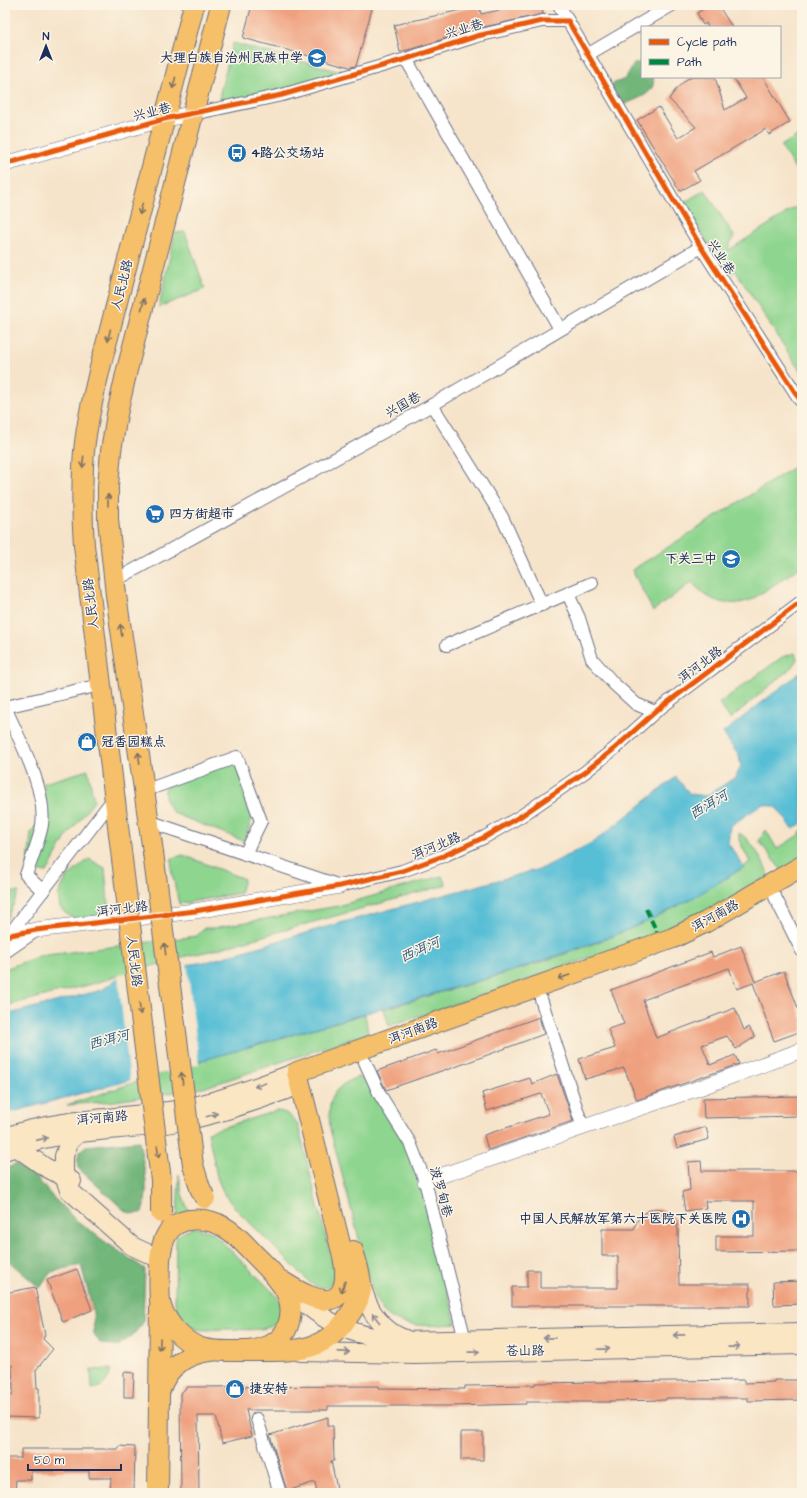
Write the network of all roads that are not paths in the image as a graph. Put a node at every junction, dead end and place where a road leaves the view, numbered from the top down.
1 (194, 5) edge
2 (221, 5) edge
3 (559, 5) edge
4 (672, 5) edge
5 (568, 21) junction
6 (587, 55) junction
7 (406, 59) junction
8 (193, 114) junction
9 (164, 119) junction
10 (5, 164) edge
11 (701, 247) junction
12 (560, 329) junction
13 (802, 403) edge
14 (432, 405) junction
15 (114, 581) junction
16 (592, 583) dead end
17 (568, 594) junction
18 (802, 601) edge
19 (542, 605) junction
20 (447, 644) dead end
21 (100, 685) junction
22 (655, 712) junction
23 (144, 790) junction
24 (114, 798) junction
25 (148, 821) junction
26 (245, 854) junction
27 (802, 866) edge
28 (802, 881) edge
29 (340, 886) junction
30 (43, 891) junction
31 (775, 897) junction
32 (36, 930) junction
33 (7, 935) edge
34 (802, 951) edge
35 (5, 952) edge
36 (541, 999) junction
37 (802, 1050) edge
38 (365, 1062) junction
39 (304, 1077) junction
40 (94, 1119) junction
41 (583, 1128) junction
42 (78, 1133) junction
43 (8, 1143) edge
44 (64, 1179) junction
45 (425, 1181) junction
46 (234, 1234) junction
47 (160, 1259) junction
48 (280, 1280) junction
49 (361, 1283) junction
50 (160, 1305) junction
51 (340, 1328) junction
52 (802, 1332) edge
53 (465, 1340) junction
54 (422, 1341) junction
55 (802, 1345) edge
56 (211, 1351) junction
57 (248, 1351) junction
58 (291, 1351) junction
59 (159, 1396) junction
60 (257, 1419) dead end
61 (158, 1493) edge
62 (280, 1493) edge

1 -> 9 main road, 人民北路
2 - 8 main road, 人民北路
3 - 5 street
4 - 6 street
5 - 6 street, 兴业巷
5 - 7 street, 兴业巷
6 - 11 street, 兴业巷
7 - 8 street, 兴业巷
7 - 12 street
8 - 9 street, 兴业巷
15 -> 8 main road, 人民北路
9 - 10 street, 兴业巷
9 -> 21 main road, 人民北路
11 - 12 street, 兴国巷
11 - 13 street, 兴业巷
12 - 14 street, 兴国巷
14 - 15 street, 兴国巷
14 - 19 street
23 -> 15 main road, 人民北路
16 - 17 street
17 - 19 street
17 - 22 street
18 - 22 street, 洱河北路
19 - 20 street
21 - 24 main road, 人民北路
21 - 30 street
22 - 29 street, 洱河北路
23 - 25 main road, 人民北路
23 - 26 street
24 - 30 street
24 -> 47 main road, 人民北路, bridge
25 - 26 street
46 -> 25 main road, 人民北路, bridge
26 - 29 street
27 -> 39 main road, 洱河南路
28 - 31 main road, 洱河南路
29 - 32 street, 洱河北路
30 - 33 street
31 - 34 street
31 - 36 main road, 洱河南路
32 - 33 street, 洱河北路
32 - 35 street
36 - 38 main road, 洱河南路
36 - 41 street
37 - 41 street
38 - 39 main road, 洱河南路
38 - 45 street, 波罗甸巷
39 -> 40 main road, 洱河南路
42 -> 39 main road, 洱河南路
39 -> 48 main road
39 - 49 main road
40 - 42 main road
40 - 43 main road, 洱河南路
41 - 45 street
43 -> 42 main road, 洱河南路
42 - 44 main road
43 - 44 main road
44 - 47 main road
45 - 53 street, 波罗甸巷
46 - 47 main road
46 - 48 main road
47 - 50 main road
48 - 51 main road
48 - 57 main road
49 - 51 main road
54 -> 49 main road
50 - 56 main road
50 -> 59 main road
51 - 54 main road
51 - 58 main road
52 -> 53 main road, 苍山路
53 - 54 main road, 苍山路
58 -> 55 main road, 苍山路
56 - 57 main road
56 - 59 main road
57 - 58 main road, 苍山路
59 - 61 main road
60 - 62 street

